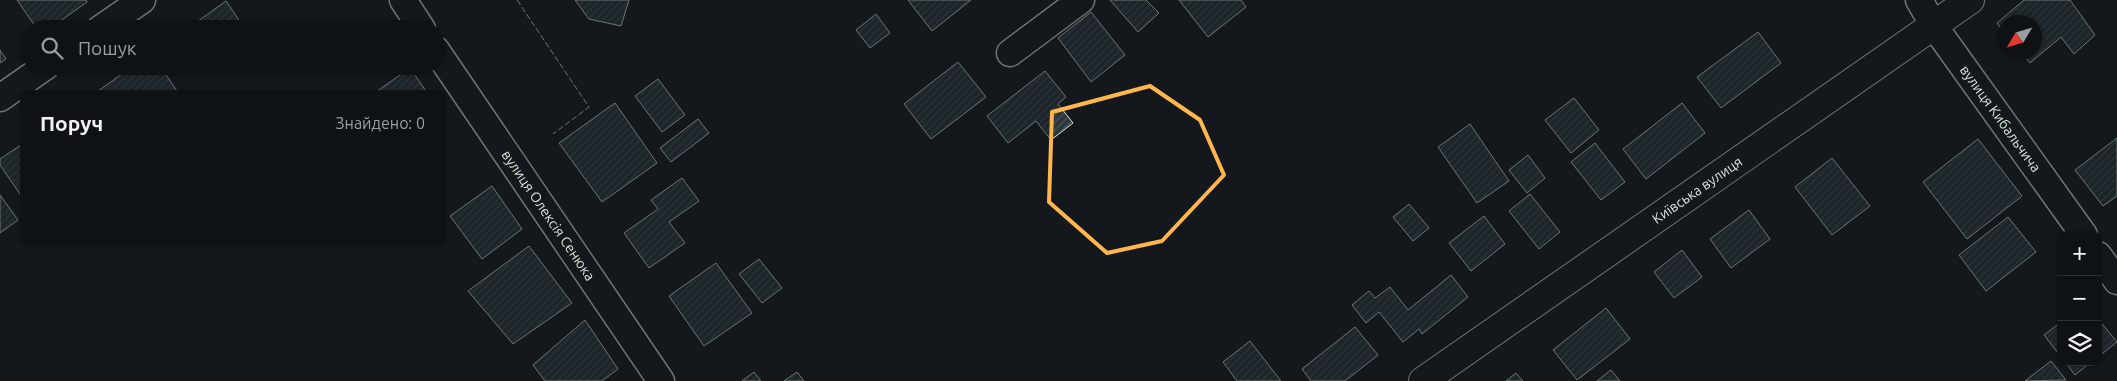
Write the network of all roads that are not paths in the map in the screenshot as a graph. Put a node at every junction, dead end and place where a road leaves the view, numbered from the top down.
1 (142, 0) edge
2 (402, 0) edge
3 (1081, 0) edge
4 (1919, 0) edge
5 (1970, 0) edge
6 (113, 20) edge
7 (416, 20) edge
8 (1934, 26) junction
9 (1010, 53) dead end
10 (445, 63) edge
11 (33, 75) edge
12 (0, 98) edge
13 (2081, 231) edge
14 (2102, 260) edge
15 (2117, 281) edge
16 (661, 381) edge
17 (1423, 381) edge

1 - 6 street
2 - 7 street
3 - 9 street
4 - 8 street, вулиця Кибальчича
5 - 8 main road, Київська вулиця
8 - 13 street, вулиця Кибальчича
8 - 17 main road, Київська вулиця
10 - 16 street, вулиця Олексія Сенюка
11 - 12 street
14 - 15 street

